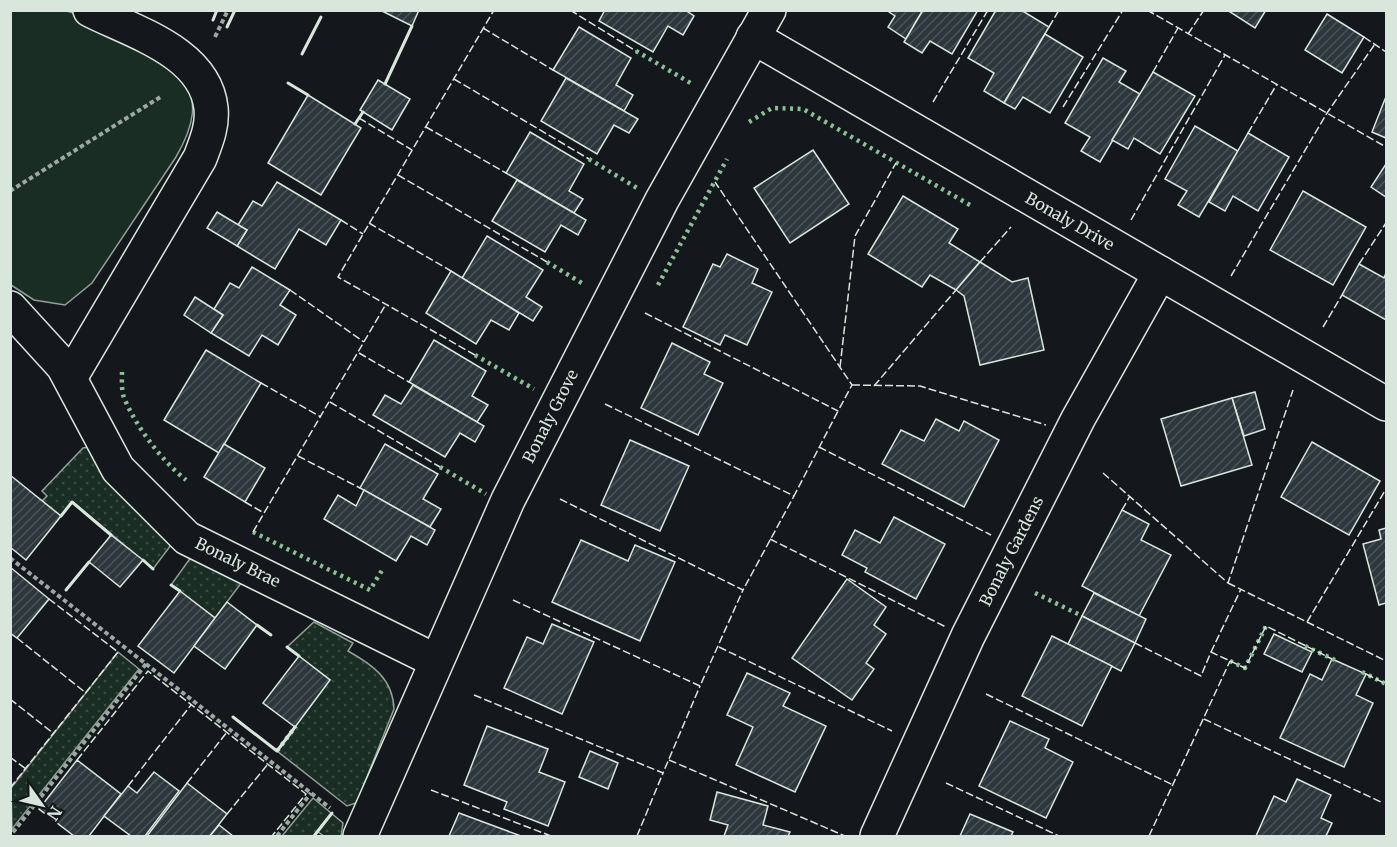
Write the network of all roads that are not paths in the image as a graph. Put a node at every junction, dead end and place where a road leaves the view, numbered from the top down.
1 (90, 10) edge
2 (761, 24) edge
3 (1160, 273) junction
4 (10, 308) edge
5 (70, 378) junction
6 (1386, 404) edge
7 (436, 661) junction
8 (361, 834) edge
9 (877, 837) edge

1 - 5 street
2 - 3 street, Bonaly Drive
2 - 7 street, Bonaly Grove
3 - 6 street, Bonaly Drive
3 - 9 street, Bonaly Gardens
4 - 5 street, Bonaly Brae
5 - 7 street, Bonaly Brae
7 - 8 street, Bonaly Grove

